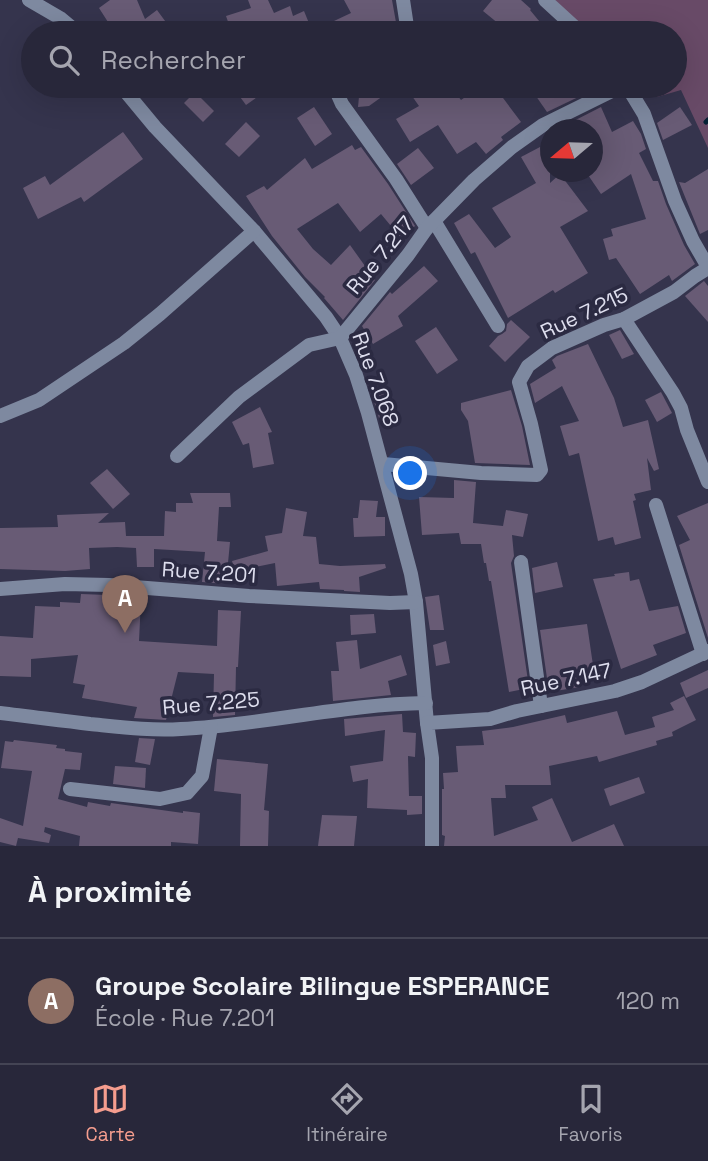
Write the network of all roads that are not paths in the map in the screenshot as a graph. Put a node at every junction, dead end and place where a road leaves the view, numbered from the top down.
1 (29, 0) edge
2 (403, 0) edge
3 (545, 0) edge
4 (64, 21) edge
5 (406, 21) edge
6 (568, 21) edge
7 (130, 98) edge
8 (339, 98) edge
9 (598, 98) edge
10 (634, 98) edge
11 (431, 225) junction
12 (254, 231) junction
13 (708, 267) edge
14 (624, 320) junction
15 (498, 326) dead end
16 (340, 338) junction
17 (0, 416) edge
18 (177, 456) dead end
19 (383, 464) junction
20 (708, 482) edge
21 (656, 505) dead end
22 (521, 562) dead end
23 (0, 589) edge
24 (416, 602) junction
25 (706, 652) edge
26 (426, 704) junction
27 (541, 706) junction
28 (0, 713) edge
29 (427, 723) junction
30 (211, 727) junction
31 (70, 789) dead end
32 (432, 846) edge

1 - 4 street
2 - 5 street
3 - 6 street
7 - 12 street, Rue 7.068
8 - 11 street
9 - 11 street, Rue 7.217
10 - 13 street
11 - 15 street
11 - 16 street, Rue 7.217
12 - 16 street, Rue 7.068
12 - 17 street
13 - 14 street, Rue 7.215
14 - 19 street, Rue 7.215
14 - 20 street
16 - 18 street
16 - 19 street, Rue 7.068
19 - 24 street, Rue 7.068
21 - 25 street
22 - 27 street
23 - 24 street, Rue 7.201
24 - 26 street, Rue 7.068
25 - 27 street, Rue 7.147
26 - 29 street, Rue 7.068
26 - 30 street, Rue 7.225
27 - 29 street, Rue 7.147
28 - 30 street, Rue 7.225
29 - 32 street, Rue 7.068
30 - 31 street

